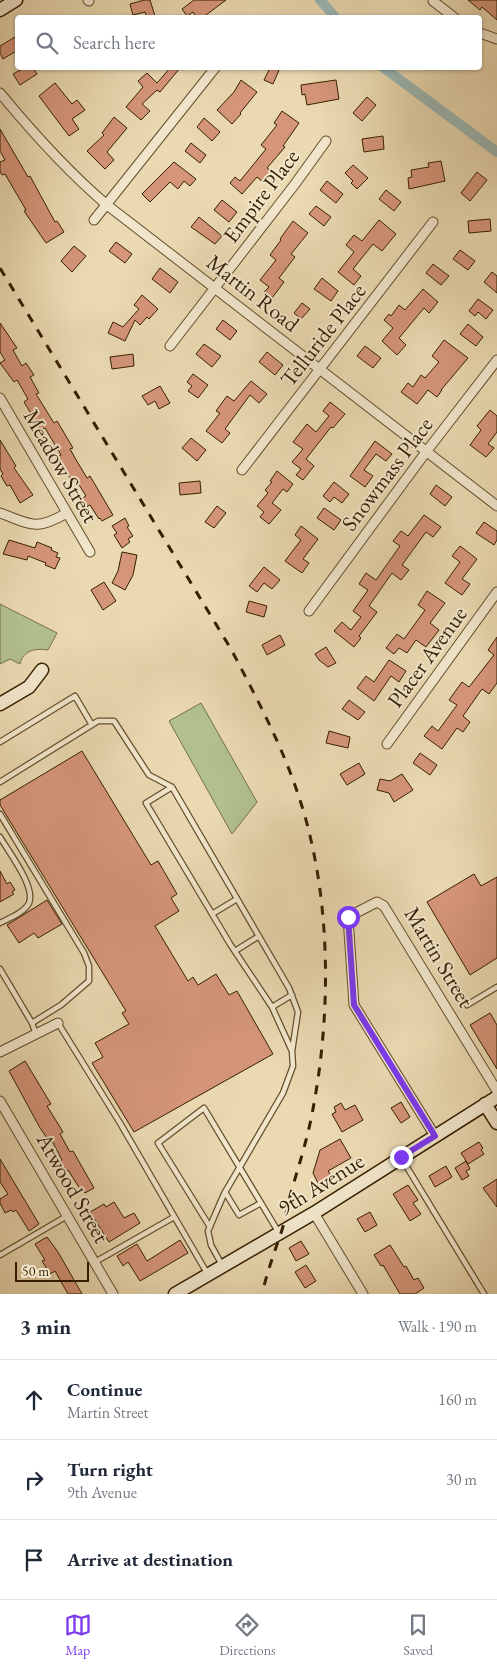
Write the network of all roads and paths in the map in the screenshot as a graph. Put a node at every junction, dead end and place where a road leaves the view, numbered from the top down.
1 (16, 0) edge
2 (433, 1) edge
3 (0, 10) edge
4 (452, 15) edge
5 (482, 34) edge
6 (497, 38) edge
7 (213, 70) edge
8 (0, 93) edge
9 (326, 141) dead end
10 (107, 205) junction
11 (94, 220) dead end
12 (433, 222) dead end
13 (215, 287) junction
14 (170, 346) dead end
15 (497, 360) edge
16 (320, 370) junction
17 (0, 398) edge
18 (426, 452) junction
19 (242, 470) dead end
20 (497, 506) edge
21 (0, 513) edge
22 (67, 513) junction
23 (90, 552) dead end
24 (497, 592) edge
25 (309, 611) dead end
26 (42, 670) dead end
27 (0, 704) edge
28 (92, 724) junction
29 (0, 742) edge
30 (387, 744) dead end
31 (0, 782) edge
32 (172, 787) junction
33 (0, 814) edge
34 (0, 837) edge
35 (237, 899) junction
36 (212, 914) junction
37 (0, 923) edge
38 (259, 936) junction
39 (235, 951) junction
40 (0, 970) edge
41 (497, 987) edge
42 (292, 995) junction
43 (467, 1005) dead end
44 (272, 1007) junction
45 (58, 1023) joint
46 (32, 1024) junction
47 (36, 1034) junction
48 (292, 1051) junction
49 (0, 1052) edge
50 (497, 1091) edge
51 (497, 1097) edge
52 (0, 1101) edge
53 (485, 1104) junction
54 (497, 1124) edge
55 (435, 1136) junction
56 (401, 1157) junction
57 (240, 1168) junction
58 (225, 1192) junction
59 (261, 1203) junction
60 (314, 1213) junction
61 (67, 1216) junction
62 (174, 1217) junction
63 (210, 1227) junction
64 (279, 1233) junction
65 (0, 1255) edge
66 (95, 1262) junction
67 (223, 1266) junction
68 (208, 1274) junction
69 (113, 1294) edge
70 (175, 1294) edge
71 (363, 1294) edge
72 (484, 1294) edge

1 - 3 main road
2 - 4 street
5 - 6 street
7 - 10 street
8 - 10 street, Martin Road
9 - 13 street, Empire Place
10 - 11 street
10 - 13 street, Martin Road
12 - 16 street, Telluride Place
13 - 14 street, Empire Place
13 - 16 street, Martin Road
15 - 18 street, Snowmass Place
16 - 18 street, Martin Road
16 - 19 street, Telluride Place
17 - 22 street, Meadow Street
18 - 20 street, Martin Road
18 - 25 street, Snowmass Place
21 - 22 street
22 - 23 street, Meadow Street
24 - 30 street, Placer Avenue
26 - 27 main road
28 - 29 lane
28 - 31 lane
28 - 32 lane
32 - 35 lane
32 - 36 lane
33 - 46 lane
34 - 37 lane
35 - 36 lane
35 - 38 lane
36 - 39 lane
38 - 39 lane
38 - 42 lane
39 - 44 lane
40 - 46 lane
41 - 43 lane
42 - 44 lane
42 - 48 lane
44 - 48 lane
45 - 47 street
45 - 62 lane
46 - 47 lane
47 - 49 street
48 - 57 lane
50 - 55 street, Martin Street
51 - 53 main road, 9th Avenue
52 - 61 street, Atwood Street
53 - 54 main road
53 - 55 main road, 9th Avenue
55 - 56 main road, 9th Avenue
56 - 60 main road, 9th Avenue
56 - 72 lane
57 - 58 lane
57 - 59 lane
57 - 63 lane
58 - 59 lane
58 - 63 lane
59 - 64 lane
60 - 64 main road, 9th Avenue
60 - 71 street
61 - 65 lane
61 - 66 street, Atwood Street
62 - 66 lane
62 - 68 lane
63 - 67 lane
64 - 67 main road, 9th Avenue
66 - 69 street, Atwood Street
67 - 68 main road, 9th Avenue
68 - 70 main road, 9th Avenue

